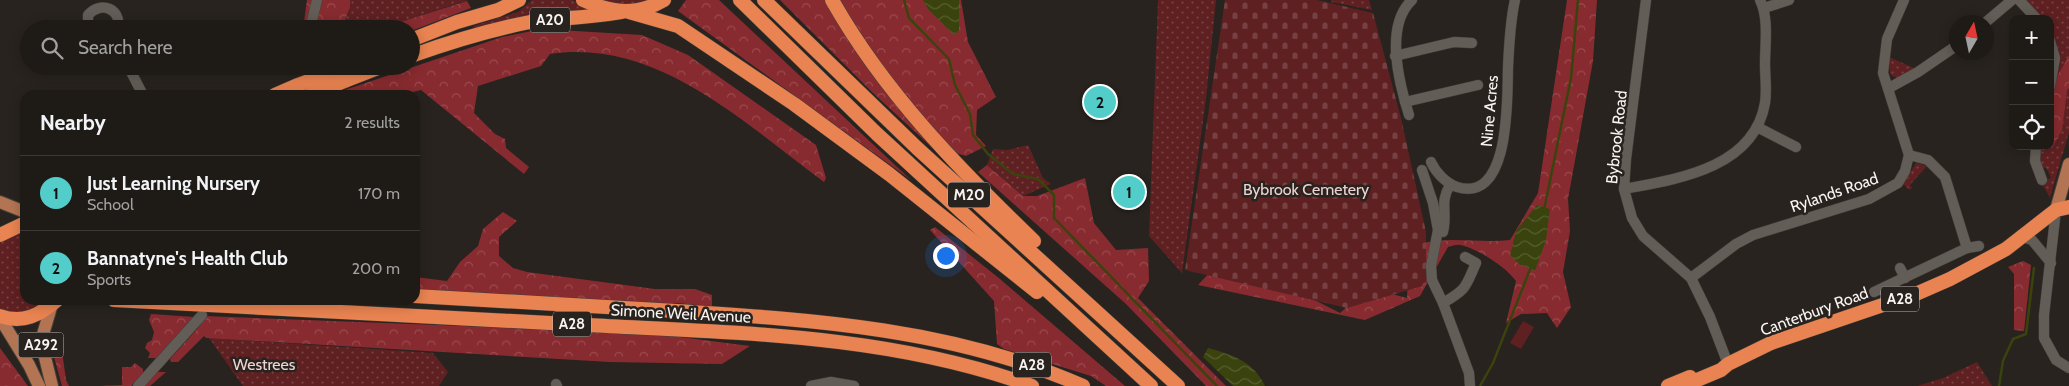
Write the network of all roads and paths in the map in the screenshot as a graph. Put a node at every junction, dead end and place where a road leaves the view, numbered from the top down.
1 (317, 0) edge
2 (519, 0) edge
3 (583, 0) edge
4 (664, 0) edge
5 (740, 0) edge
6 (764, 0) edge
7 (832, 0) edge
8 (1412, 0) edge
9 (1646, 0) edge
10 (1789, 0) edge
11 (1904, 0) edge
12 (2012, 0) edge
13 (2019, 0) edge
14 (1512, 1) edge
15 (1762, 4) edge
16 (625, 12) junction
17 (1994, 15) edge
18 (2032, 15) edge
19 (88, 20) edge
20 (117, 20) edge
21 (312, 20) edge
22 (420, 36) edge
23 (1472, 43) dead end
24 (1949, 51) edge
25 (420, 53) edge
26 (1396, 56) junction
27 (133, 75) edge
28 (316, 75) edge
29 (332, 75) edge
30 (340, 75) edge
31 (1478, 85) dead end
32 (1889, 88) junction
33 (140, 90) edge
34 (286, 90) edge
35 (318, 90) edge
36 (321, 90) edge
37 (1405, 102) junction
38 (1409, 115) dead end
39 (1756, 127) junction
40 (1796, 147) dead end
41 (2036, 150) edge
42 (1909, 155) junction
43 (1431, 162) dead end
44 (2069, 164) edge
45 (1422, 170) dead end
46 (2042, 180) dead end
47 (1450, 184) junction
48 (1624, 189) junction
49 (0, 202) edge
50 (2063, 208) edge
51 (20, 210) edge
52 (20, 225) edge
53 (1444, 232) dead end
54 (0, 235) edge
55 (2022, 237) junction
56 (1979, 246) dead end
57 (1968, 248) junction
58 (1465, 257) dead end
59 (2051, 263) junction
60 (1900, 268) dead end
61 (1690, 278) junction
62 (1905, 278) junction
63 (1874, 292) dead end
64 (420, 296) edge
65 (1082, 296) junction
66 (1443, 303) junction
67 (1060, 304) junction
68 (50, 305) edge
69 (54, 305) edge
70 (216, 305) edge
71 (202, 314) dead end
72 (0, 317) edge
73 (1728, 364) junction
74 (2069, 368) edge
75 (39, 386) edge
76 (52, 386) edge
77 (138, 386) edge
78 (811, 386) edge
79 (854, 386) edge
80 (1032, 386) edge
81 (1083, 386) edge
82 (1151, 386) edge
83 (1178, 386) edge
84 (1470, 386) edge
85 (1668, 386) edge
86 (1683, 386) edge

1 - 21 street
2 - 22 highway, A20
3 - 16 highway
4 - 16 highway
5 - 67 highway, M20
6 - 65 highway, M20
7 - 65 highway, M20
8 - 26 street
9 - 48 street, Bybrook Road
10 - 15 street
11 - 32 street
12 - 17 street
13 - 18 street
14 - 47 street, Nine Acres
15 - 39 street
16 - 25 highway, A20
16 - 67 highway, M20
19 - 20 street
23 - 26 street
24 - 32 street
26 - 37 street
27 - 33 street
28 - 36 street
29 - 34 highway, bridge
30 - 35 highway, bridge
31 - 37 street
32 - 42 street
37 - 38 street
39 - 40 street
39 - 48 street
41 - 46 street
42 - 57 street
42 - 61 street, Rylands Road
43 - 47 street
44 - 50 main road
45 - 66 street
47 - 53 street
48 - 61 street, Bybrook Road
49 - 51 main road
50 - 55 highway, Canterbury Road / A28
50 - 59 street
52 - 54 highway
55 - 59 street
55 - 73 highway, Canterbury Road / A28
56 - 57 street
57 - 62 street
58 - 66 street
59 - 74 street
60 - 62 street
61 - 73 street, Bybrook Road
62 - 63 street
64 - 81 highway, Simone Weil Avenue / A28
65 - 83 highway, M20
66 - 84 street
67 - 82 highway, M20
68 - 72 highway
69 - 76 main road, A292
70 - 80 highway, Simone Weil Avenue / A28
71 - 77 street
72 - 75 main road, A292
73 - 85 highway, Canterbury Road / A28
73 - 86 highway, Canterbury Road / A28
78 - 79 street

